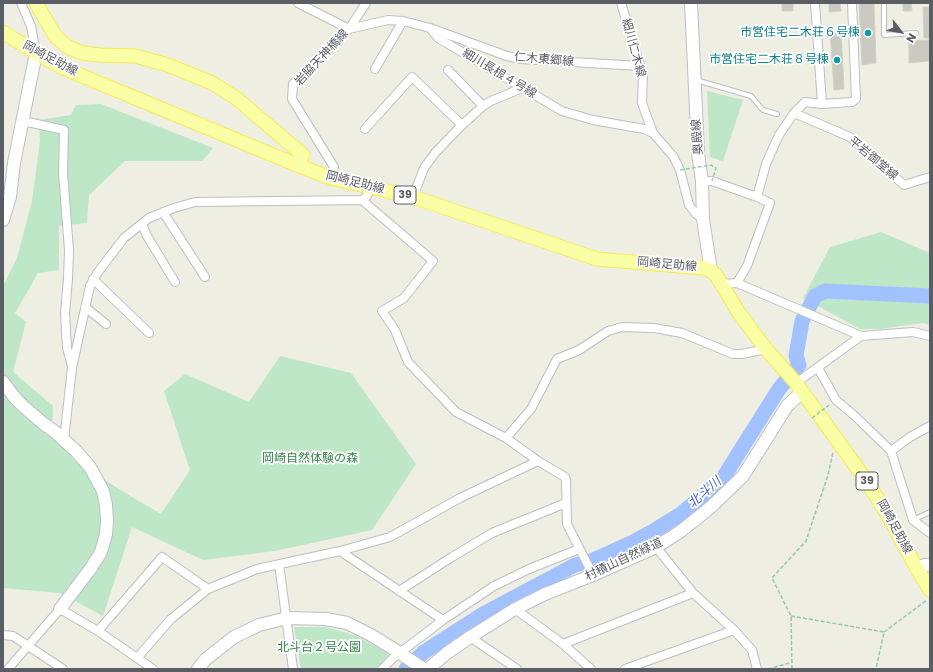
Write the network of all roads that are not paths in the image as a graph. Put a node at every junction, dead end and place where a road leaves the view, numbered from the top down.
1 (21, 3) edge
2 (36, 3) edge
3 (298, 3) edge
4 (366, 3) edge
5 (620, 3) edge
6 (690, 3) edge
7 (815, 3) edge
8 (852, 3) edge
9 (884, 3) edge
10 (403, 21) junction
11 (430, 28) junction
12 (349, 29) junction
13 (3, 32) edge
14 (916, 33) dead end
15 (36, 53) junction
16 (640, 66) junction
17 (375, 69) dead end
18 (448, 70) dead end
19 (694, 79) junction
20 (522, 88) junction
21 (822, 104) junction
22 (483, 106) junction
23 (794, 113) junction
24 (777, 114) dead end
25 (23, 121) junction
26 (462, 125) junction
27 (365, 129) dead end
28 (653, 133) junction
29 (297, 165) junction
30 (930, 177) edge
31 (331, 178) junction
32 (707, 181) junction
33 (371, 187) junction
34 (413, 197) junction
35 (757, 197) junction
36 (362, 200) junction
37 (162, 212) junction
38 (703, 219) junction
39 (3, 220) edge
40 (142, 224) junction
41 (711, 271) junction
42 (205, 277) dead end
43 (93, 279) junction
44 (174, 282) dead end
45 (737, 283) junction
46 (721, 284) junction
47 (85, 307) junction
48 (106, 324) dead end
49 (149, 333) dead end
50 (861, 336) junction
51 (930, 336) edge
52 (766, 349) junction
53 (72, 368) junction
54 (818, 368) junction
55 (3, 382) edge
56 (794, 382) junction
57 (930, 426) edge
58 (506, 438) junction
59 (64, 440) junction
60 (891, 451) junction
61 (538, 461) junction
62 (566, 503) junction
63 (930, 512) edge
64 (913, 520) junction
65 (930, 533) edge
66 (656, 547) junction
67 (340, 551) junction
68 (581, 552) junction
69 (279, 564) junction
70 (930, 565) edge
71 (916, 567) junction
72 (592, 573) junction
73 (208, 589) junction
74 (930, 590) edge
75 (399, 591) junction
76 (693, 593) junction
77 (60, 609) junction
78 (515, 609) junction
79 (287, 618) junction
80 (442, 620) junction
81 (734, 630) junction
82 (98, 631) junction
83 (3, 635) edge
84 (470, 637) junction
85 (563, 644) junction
86 (29, 646) junction
87 (402, 655) junction
88 (137, 658) junction
89 (425, 668) edge
90 (8, 669) edge
91 (63, 669) edge
92 (153, 669) edge
93 (198, 669) edge
94 (293, 669) edge
95 (382, 669) edge
96 (517, 669) edge
97 (591, 669) edge
98 (625, 669) edge
99 (757, 669) edge

1 - 15 street
2 - 29 main road, 岡崎足助線
3 - 12 street
4 - 12 street, 岩脇天神橋線
5 - 16 street, 細川仁木線
6 - 19 street, 奥殿線
7 - 21 street
8 - 21 street
9 - 14 lane
10 - 11 street, 細川長根４号線
10 - 12 street, 細川長根４号線
10 - 17 street
11 - 16 street, 仁木東郷線
11 - 20 street, 細川長根４号線
12 - 31 street, 岩脇天神橋線
13 - 15 main road, 岡崎足助線 / 39
15 - 25 street
15 - 29 main road, 岡崎足助線 / 39
16 - 28 street, 細川仁木線
18 - 22 street
19 - 24 lane
19 - 32 street, 奥殿線
20 - 22 street
20 - 28 street, 細川長根４号線
21 - 23 street
22 - 26 street
23 - 30 street, 平岩御堂線
23 - 35 street
25 - 39 street
25 - 53 street
26 - 27 street
26 - 34 street
28 - 38 street, 細川仁木線
29 - 31 main road, 岡崎足助線 / 39
31 - 33 main road, 岡崎足助線 / 39
32 - 35 street
32 - 38 street, 奥殿線
33 - 34 main road, 岡崎足助線 / 39
33 - 36 street
34 - 41 main road, 岡崎足助線 / 39
35 - 45 street
36 - 37 street
36 - 58 street
37 - 40 street
37 - 42 street
38 - 41 street, 奥殿線
40 - 43 street
40 - 44 street
41 - 46 main road, 岡崎足助線 / 39
43 - 47 street
43 - 49 street
45 - 46 street
45 - 50 street
46 - 52 main road, 岡崎足助線 / 39
47 - 48 street
47 - 53 street
50 - 51 street
50 - 54 street
52 - 56 main road, 岡崎足助線 / 39
52 - 58 street
53 - 59 street
54 - 56 street
54 - 60 street
55 - 59 street
56 - 66 street, 村積山自然緑道
56 - 71 main road, 岡崎足助線 / 39
57 - 60 street
58 - 61 street
59 - 77 street
60 - 64 street
61 - 62 street
61 - 67 street
62 - 68 street
62 - 75 street
63 - 64 lane
64 - 65 street
66 - 72 street, 村積山自然緑道
66 - 76 street
67 - 69 street
67 - 75 street
68 - 72 street
68 - 80 street
69 - 73 street
69 - 79 street
70 - 71 street
71 - 74 main road, 岡崎足助線 / 39
72 - 78 street, 村積山自然緑道
73 - 82 street
73 - 88 street
75 - 80 street
76 - 81 street
76 - 85 street
77 - 82 street
77 - 86 street
78 - 84 street, 村積山自然緑道
78 - 85 street
79 - 87 street
79 - 93 street
79 - 94 street
80 - 87 street
81 - 98 street
81 - 99 street
82 - 88 street
83 - 86 street
84 - 89 street, 村積山自然緑道
84 - 96 street
85 - 97 street
86 - 90 street
86 - 91 street
87 - 89 street
87 - 95 street
88 - 92 street

